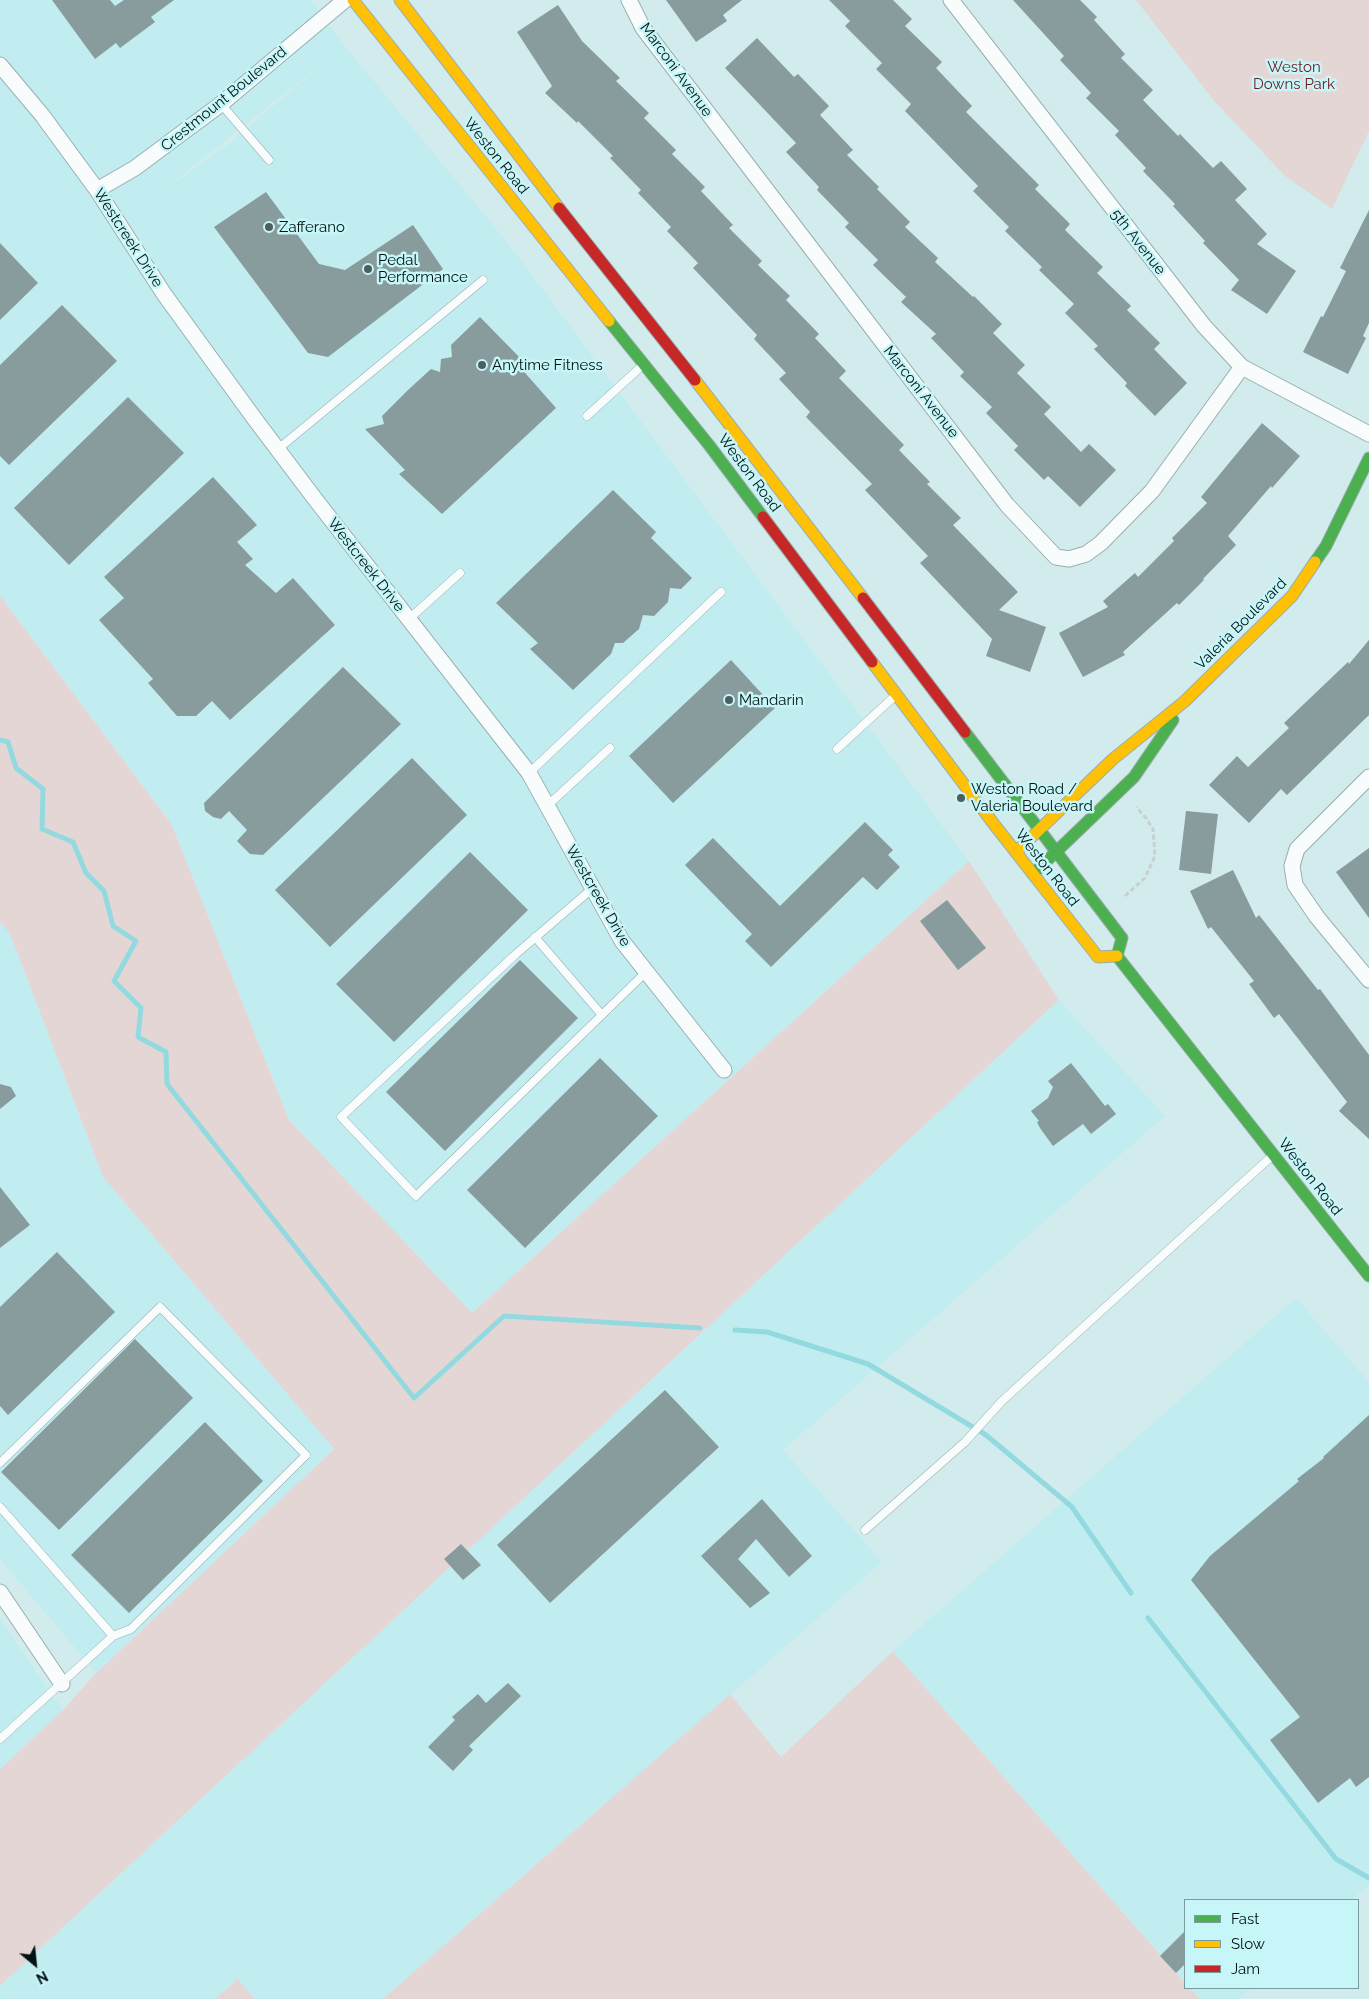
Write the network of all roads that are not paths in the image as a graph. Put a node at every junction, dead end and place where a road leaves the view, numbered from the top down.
1 (345, 0) edge
2 (353, 0) edge
3 (400, 0) edge
4 (628, 0) edge
5 (951, 0) edge
6 (0, 65) edge
7 (222, 104) junction
8 (269, 160) dead end
9 (97, 190) junction
10 (483, 280) dead end
11 (644, 364) junction
12 (1242, 367) junction
13 (587, 416) dead end
14 (1369, 434) edge
15 (278, 449) junction
16 (1369, 458) edge
17 (460, 573) dead end
18 (721, 592) dead end
19 (409, 619) junction
20 (896, 695) junction
21 (1185, 702) junction
22 (610, 748) dead end
23 (837, 749) dead end
24 (529, 773) junction
25 (1369, 777) edge
26 (547, 806) junction
27 (1039, 830) junction
28 (1016, 852) junction
29 (1055, 852) junction
30 (1033, 874) junction
31 (593, 888) junction
32 (535, 937) junction
33 (1117, 956) junction
34 (646, 972) junction
35 (1369, 980) edge
36 (602, 1014) junction
37 (724, 1070) dead end
38 (1274, 1155) junction
39 (1369, 1276) edge
40 (0, 1463) edge
41 (0, 1508) edge
42 (865, 1530) dead end
43 (0, 1592) edge
44 (113, 1636) junction
45 (62, 1684) junction
46 (0, 1740) edge

1 - 7 street, Crestmount Boulevard
2 - 11 main road, Weston Road
3 - 27 main road, Weston Road
4 - 12 street, Marconi Avenue
5 - 12 street, 5th Avenue
6 - 9 street, Westcreek Drive
7 - 8 lane
7 - 9 street, Crestmount Boulevard
9 - 15 street, Westcreek Drive
10 - 15 lane
11 - 13 lane
11 - 20 main road, Weston Road
12 - 14 street, 5th Avenue
15 - 19 street, Westcreek Drive
16 - 21 main road, Valeria Boulevard
17 - 19 lane
18 - 24 lane
19 - 24 street, Westcreek Drive
20 - 23 lane
20 - 28 main road, Weston Road
21 - 27 main road, Valeria Boulevard
21 - 29 main road, Valeria Boulevard
22 - 26 lane
24 - 26 street, Westcreek Drive
25 - 35 street
26 - 31 street, Westcreek Drive
27 - 28 main road, Valeria Boulevard
27 - 29 main road, Weston Road
28 - 30 main road, Weston Road
29 - 30 main road, Valeria Boulevard
29 - 33 main road, Weston Road
30 - 33 main road, Weston Road
31 - 32 lane
31 - 34 street, Westcreek Drive
32 - 36 lane
32 - 36 lane
33 - 38 main road, Weston Road
34 - 36 lane
34 - 37 street, Westcreek Drive
38 - 39 main road, Weston Road
38 - 42 lane
40 - 44 lane
41 - 44 lane
43 - 45 street
44 - 45 lane
45 - 46 lane

